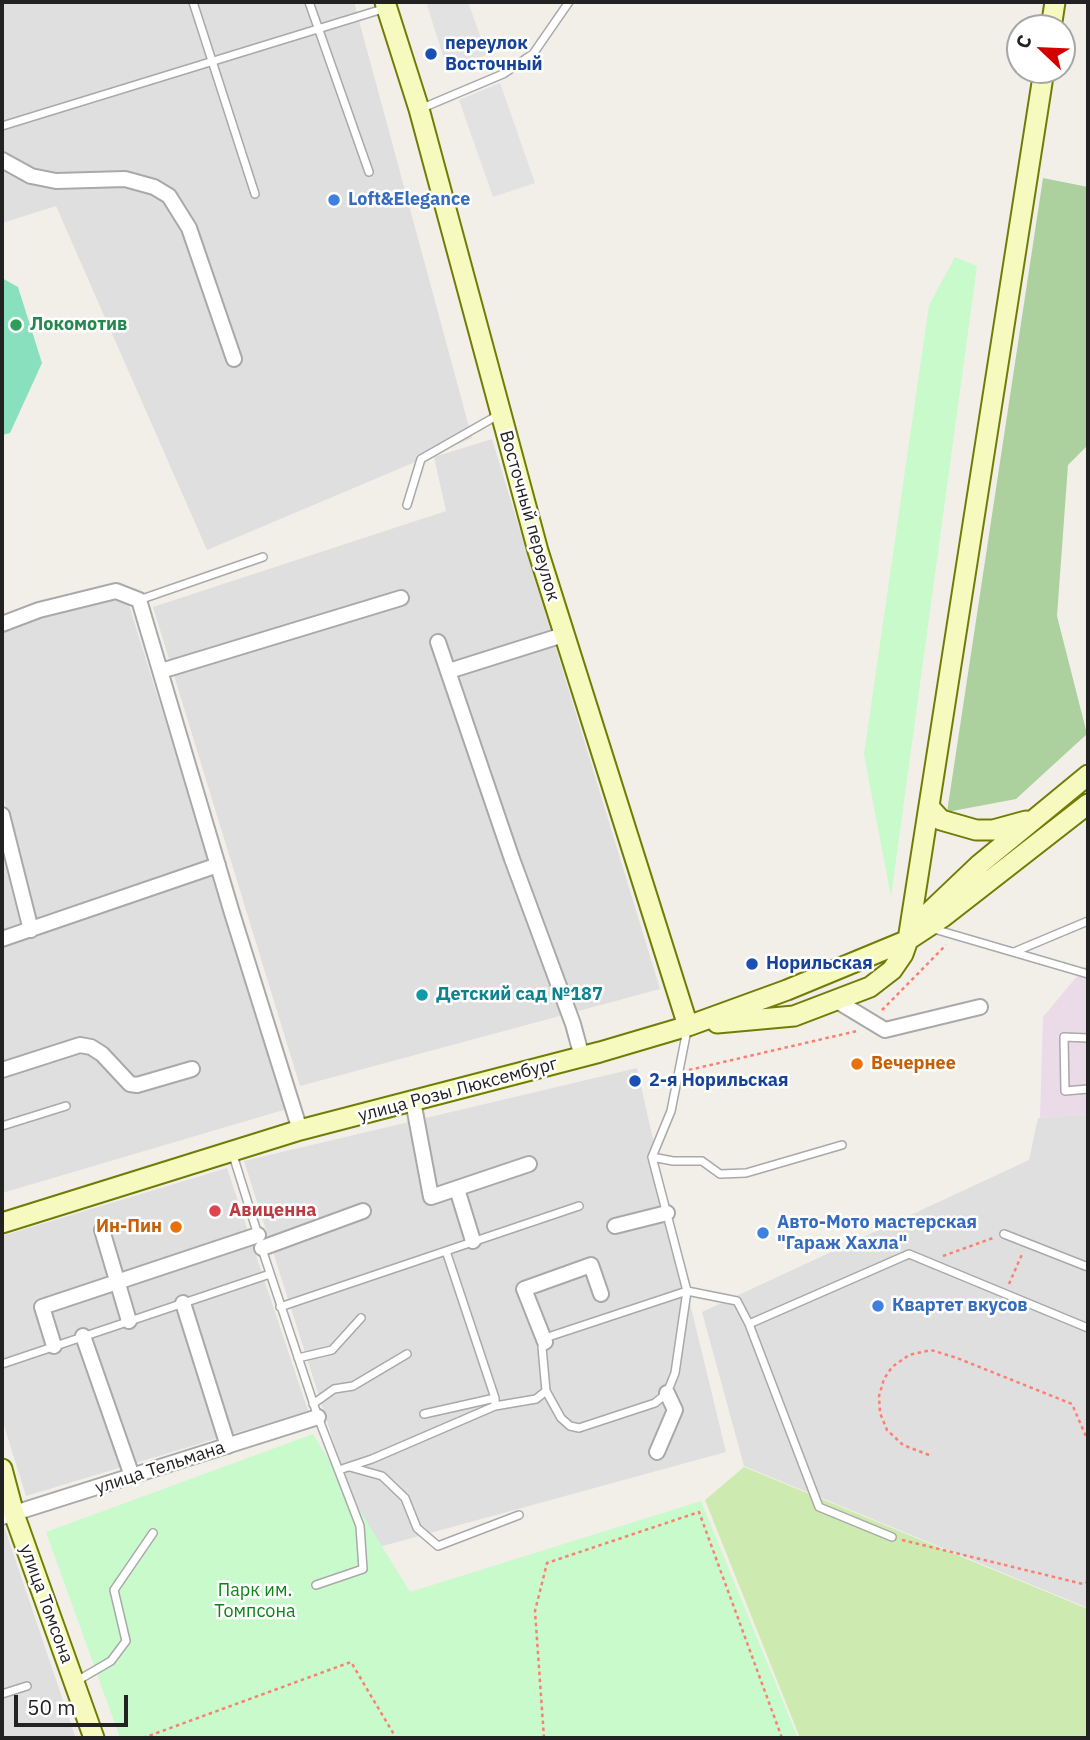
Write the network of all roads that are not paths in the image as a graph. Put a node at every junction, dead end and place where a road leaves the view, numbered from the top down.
1 (193, 2) edge
2 (309, 2) edge
3 (569, 2) edge
4 (386, 4) edge
5 (319, 29) junction
6 (212, 62) junction
7 (1042, 84) edge
8 (419, 109) junction
9 (2, 126) edge
10 (2, 160) edge
11 (369, 172) dead end
12 (255, 194) dead end
13 (234, 359) dead end
14 (500, 414) junction
15 (407, 505) dead end
16 (263, 556) dead end
17 (401, 598) dead end
18 (139, 600) junction
19 (2, 624) edge
20 (563, 635) junction
21 (438, 642) dead end
22 (162, 671) junction
23 (449, 671) junction
24 (1088, 775) edge
25 (1088, 804) edge
26 (930, 808) junction
27 (2, 815) edge
28 (1032, 820) junction
29 (218, 865) junction
30 (1088, 921) edge
31 (926, 926) junction
32 (30, 930) junction
33 (2, 939) edge
34 (908, 940) junction
35 (1014, 952) junction
36 (1088, 974) edge
37 (837, 1001) junction
38 (980, 1007) dead end
39 (688, 1026) junction
40 (1088, 1038) edge
41 (582, 1057) junction
42 (192, 1069) dead end
43 (2, 1070) edge
44 (1088, 1089) edge
45 (413, 1101) junction
46 (66, 1106) dead end
47 (2, 1126) edge
48 (300, 1130) junction
49 (842, 1145) dead end
50 (232, 1152) junction
51 (652, 1157) junction
52 (529, 1164) dead end
53 (457, 1189) junction
54 (579, 1206) dead end
55 (363, 1211) dead end
56 (667, 1213) junction
57 (2, 1223) edge
58 (615, 1226) dead end
59 (102, 1230) dead end
60 (1004, 1234) road end
61 (473, 1241) junction
62 (260, 1242) junction
63 (446, 1251) junction
64 (1088, 1267) edge
65 (270, 1274) junction
66 (118, 1282) junction
67 (687, 1292) junction
68 (601, 1294) dead end
69 (183, 1303) junction
70 (280, 1307) junction
71 (361, 1318) dead end
72 (129, 1321) junction
73 (749, 1324) junction
74 (1088, 1328) edge
75 (83, 1336) junction
76 (545, 1342) junction
77 (54, 1346) junction
78 (407, 1354) dead end
79 (298, 1358) junction
80 (2, 1364) edge
81 (546, 1391) junction
82 (667, 1393) junction
83 (495, 1402) junction
84 (316, 1411) junction
85 (424, 1414) dead end
86 (228, 1446) junction
87 (657, 1452) dead end
88 (349, 1467) junction
89 (2, 1469) edge
90 (339, 1470) junction
91 (132, 1476) junction
92 (519, 1515) dead end
93 (8, 1516) edge
94 (153, 1533) dead end
95 (892, 1537) road end
96 (316, 1585) dead end
97 (75, 1683) junction
98 (27, 1686) dead end
99 (2, 1694) edge
100 (91, 1737) edge

1 - 6 lane
2 - 5 lane
3 - 8 lane
4 - 5 lane
4 - 8 main road, Восточный переулок
5 - 6 lane
5 - 11 lane
6 - 9 lane
6 - 12 lane
7 - 26 main road
8 - 14 main road, Восточный переулок
10 - 13 street
14 - 15 lane
14 - 20 main road, Восточный переулок
16 - 18 lane
17 - 22 street
18 - 19 street
18 - 22 street
20 - 23 street
20 - 39 main road, Восточный переулок
21 - 23 street
22 - 29 street
23 - 41 street
24 - 28 main road
25 - 31 main road, улица Розы Люксембург
26 - 28 main road
26 - 34 main road
27 - 32 street
28 - 34 main road
29 - 32 street
29 - 48 street
30 - 35 lane
31 - 34 main road, улица Розы Люксембург
31 - 35 lane
32 - 33 street
34 - 37 main road
34 - 39 main road, улица Розы Люксембург
35 - 36 lane
37 - 38 street
37 - 39 main road
39 - 41 main road, улица Розы Люксембург
39 - 51 lane
40 - 44 lane
41 - 45 main road, улица Розы Люксембург
42 - 43 street
45 - 48 main road, улица Розы Люксембург
45 - 53 street
46 - 47 lane
48 - 50 main road, улица Розы Люксембург
49 - 51 lane
50 - 57 main road, улица Розы Люксембург
50 - 62 lane
51 - 56 lane
52 - 53 street
53 - 61 street
54 - 61 lane
55 - 62 street
56 - 58 street
56 - 67 lane
59 - 66 street
60 - 64 lane
61 - 63 lane
62 - 65 lane
62 - 66 street
63 - 70 lane
63 - 83 lane
65 - 69 lane
65 - 70 lane
66 - 72 street
66 - 77 street
67 - 73 lane
67 - 76 lane
67 - 82 lane
68 - 76 street
69 - 72 lane
69 - 86 street
70 - 79 lane
71 - 79 lane
72 - 75 lane
73 - 74 lane
73 - 95 lane
75 - 77 lane
75 - 91 street
76 - 81 lane
77 - 80 lane
78 - 84 lane
79 - 84 lane
81 - 82 lane
81 - 83 lane
82 - 87 street
83 - 85 lane
83 - 88 lane
84 - 86 street, улица Тельмана
84 - 90 lane
86 - 91 street, улица Тельмана
88 - 90 lane
88 - 92 lane
89 - 93 main road, улица Томсона
90 - 96 lane
91 - 93 street, улица Тельмана
93 - 97 main road, улица Томсона
94 - 97 lane
97 - 100 main road, улица Томсона
98 - 99 lane

